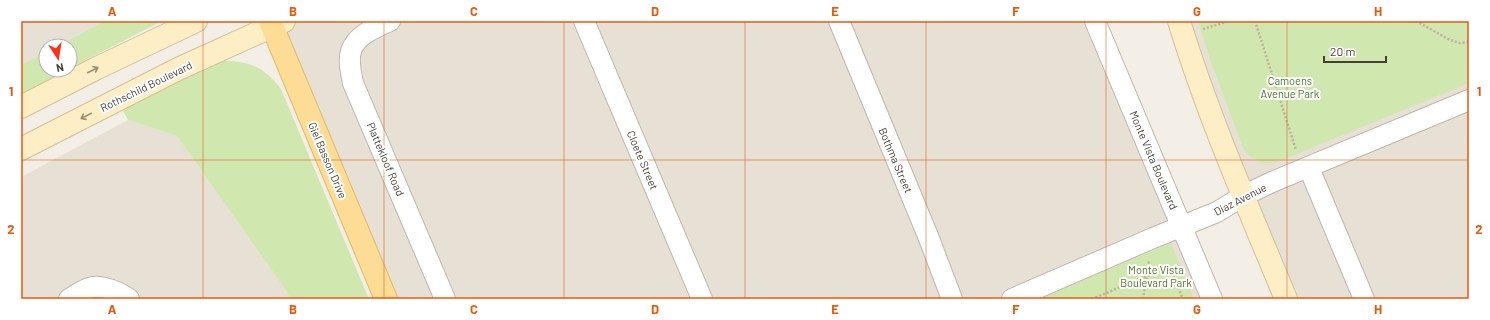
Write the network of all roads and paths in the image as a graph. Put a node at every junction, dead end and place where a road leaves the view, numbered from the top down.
1 (196, 21) edge
2 (584, 21) edge
3 (839, 21) edge
4 (1095, 21) edge
5 (1179, 21) edge
6 (1229, 21) edge
7 (1255, 21) edge
8 (1416, 21) edge
9 (275, 23) edge
10 (384, 24) edge
11 (1201, 29) dead end
12 (1469, 42) edge
13 (1469, 100) edge
14 (21, 107) edge
15 (21, 149) edge
16 (1296, 152) dead end
17 (1309, 168) junction
18 (1243, 196) junction
19 (1181, 226) junction
20 (1150, 254) dead end
21 (1147, 275) junction
22 (69, 299) edge
23 (129, 299) edge
24 (386, 299) edge
25 (445, 299) edge
26 (702, 299) edge
27 (952, 299) edge
28 (1012, 299) edge
29 (1092, 299) edge
30 (1143, 299) edge
31 (1183, 299) edge
32 (1212, 299) edge
33 (1286, 299) edge
34 (1364, 299) edge

14 -> 1 street
2 - 26 street, Cloete Street
3 - 27 street, Bothma Street
4 - 19 street, Monte Vista Boulevard
5 - 18 street
6 - 11 path
7 - 16 path
8 - 12 path
9 -> 15 street, Rothschild Boulevard
9 - 24 main road, Giel Basson Drive
10 - 25 street, Plattekloof Road
13 - 17 street, Diaz Avenue
17 - 18 street, Diaz Avenue
17 - 34 street
18 - 19 street, Diaz Avenue
18 - 33 street
19 - 28 street, Diaz Avenue
19 - 32 street, Monte Vista Boulevard
20 - 21 path
21 - 29 path
21 - 30 path
21 - 31 path
22 - 23 street

